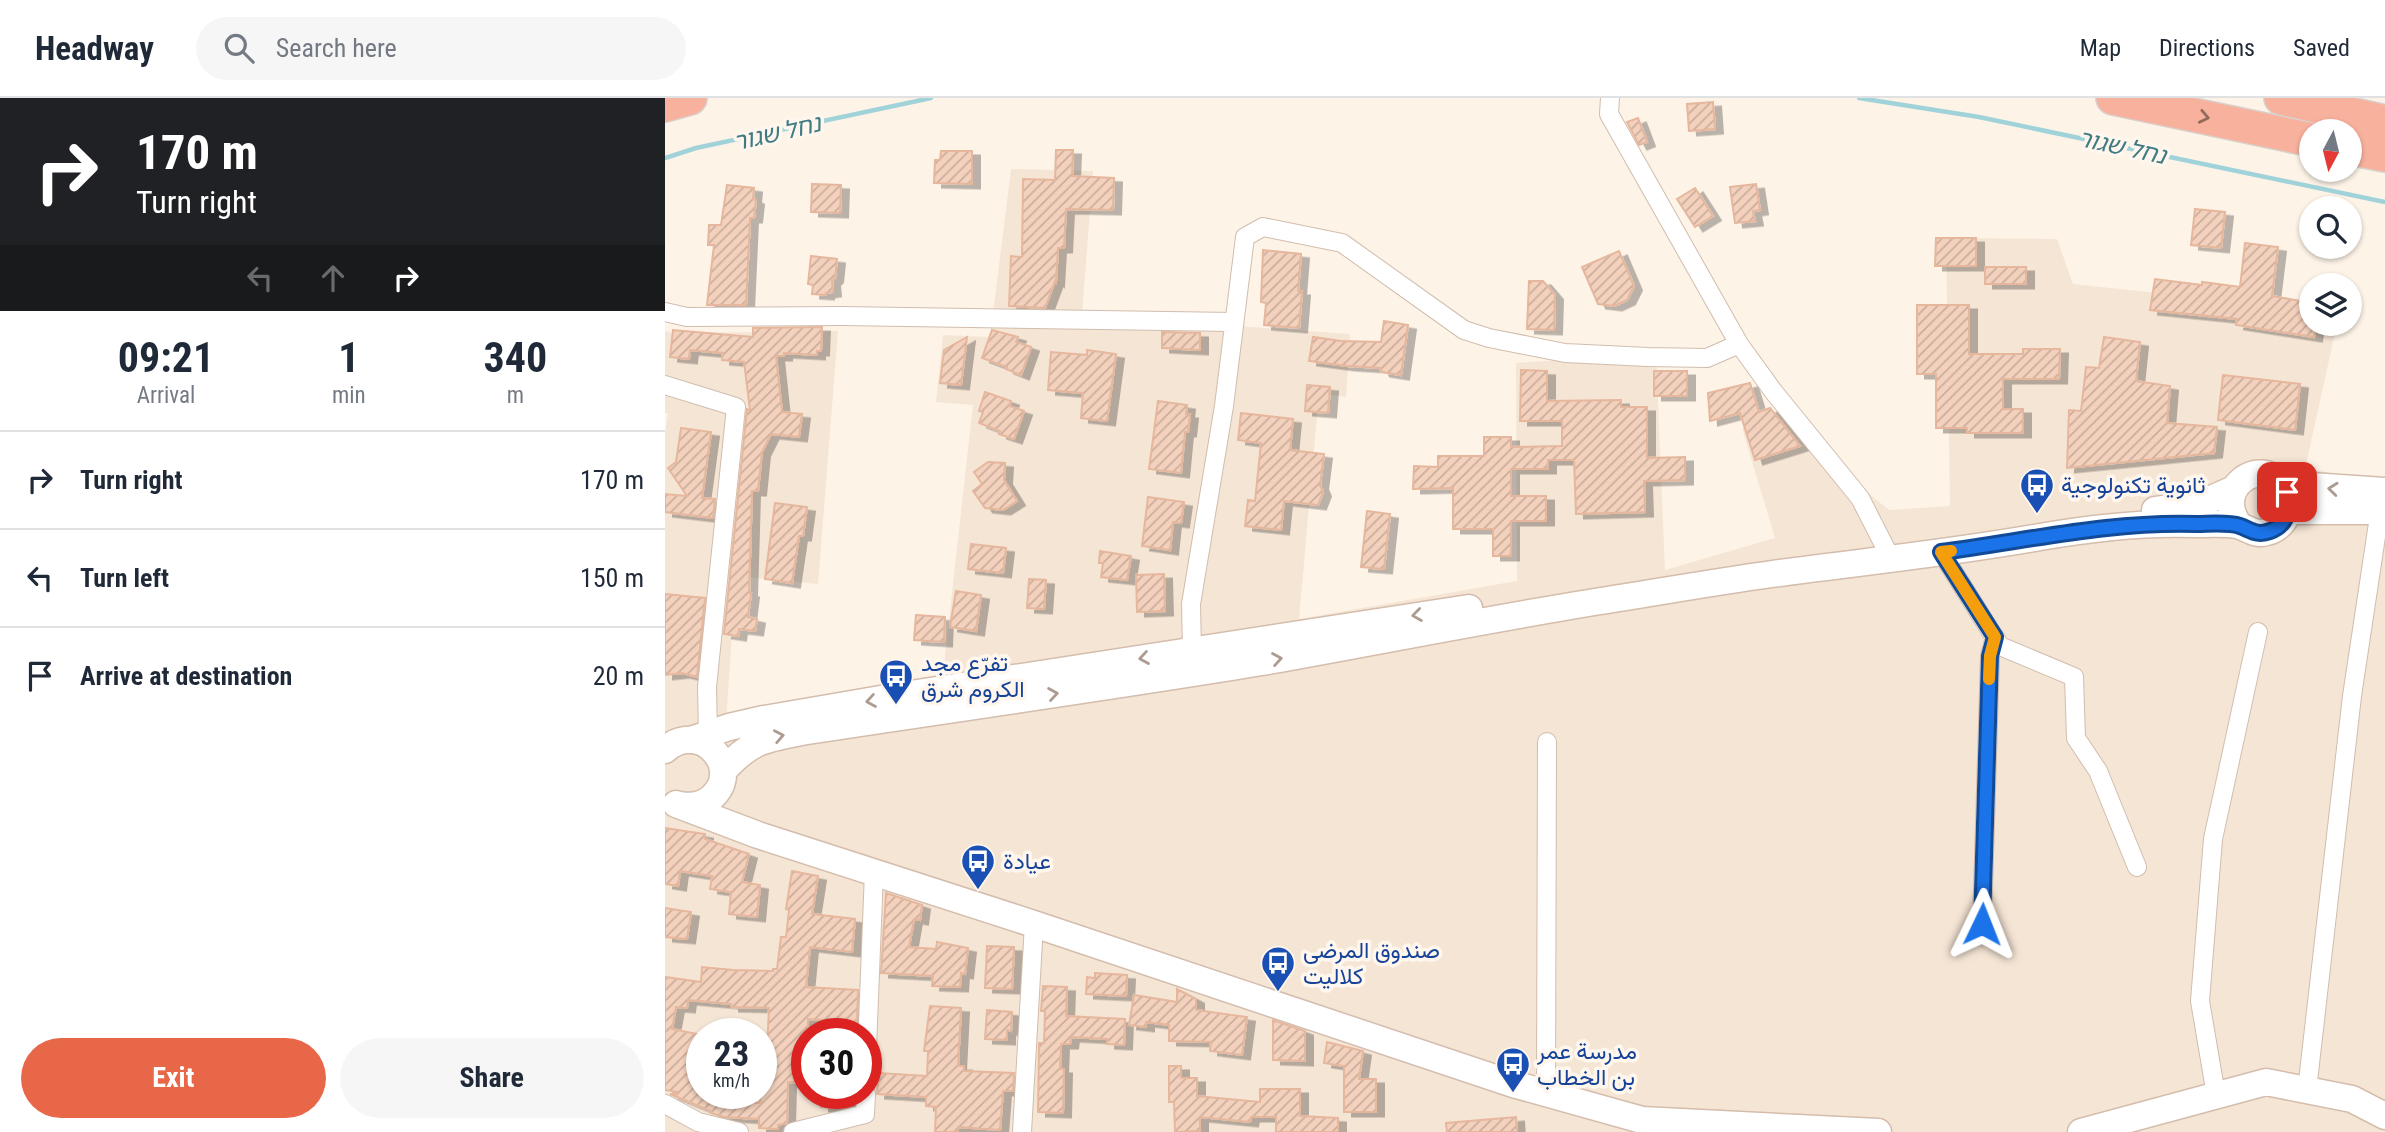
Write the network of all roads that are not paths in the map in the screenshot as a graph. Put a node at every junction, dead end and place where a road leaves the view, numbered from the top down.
1 (690, 98) edge
2 (1610, 98) edge
3 (2113, 98) edge
4 (2281, 98) edge
5 (665, 105) edge
6 (2385, 122) edge
7 (2299, 137) edge
8 (2363, 151) edge
9 (2385, 155) edge
10 (665, 312) edge
11 (1234, 322) junction
12 (1739, 344) junction
13 (665, 386) edge
14 (2282, 484) junction
15 (2234, 489) junction
16 (2383, 504) edge
17 (2288, 511) junction
18 (2239, 525) junction
19 (1886, 549) junction
20 (1941, 552) junction
21 (2258, 632) dead end
22 (1995, 637) junction
23 (1192, 650) junction
24 (681, 742) edge
25 (1546, 742) dead end
26 (721, 778) junction
27 (670, 800) edge
28 (758, 835) junction
29 (2137, 867) dead end
30 (874, 872) junction
31 (1034, 924) junction
32 (1982, 924) dead end
33 (868, 1018) edge
34 (2307, 1090) junction
35 (1546, 1093) junction
36 (2216, 1095) junction
37 (665, 1104) edge
38 (865, 1109) edge
39 (2385, 1116) edge
40 (1641, 1126) edge
41 (739, 1132) edge
42 (793, 1132) edge
43 (1022, 1132) edge
44 (1878, 1132) edge
45 (2081, 1132) edge

1 - 5 highway
2 - 12 street
3 -> 7 highway
4 - 6 highway
8 - 9 highway
10 - 11 street
11 - 12 street
11 - 23 street
12 - 19 street
13 - 24 street
14 - 15 street
16 -> 14 street
14 - 17 street
15 - 18 street
15 - 19 street
16 - 17 street
16 - 34 street
17 - 18 street
18 - 20 street
19 -> 23 street
20 - 22 street
26 -> 20 street
21 - 36 street
22 - 29 street
22 - 32 street
23 -> 24 street
24 - 26 street
25 - 35 street
26 - 27 street
26 - 28 street
27 - 28 street
28 - 30 street
30 - 31 street
30 - 33 street
31 - 35 street
31 - 43 street
34 - 36 street
34 - 39 street
35 - 40 street
36 - 45 street
37 - 41 street
38 - 42 street
40 - 44 street

